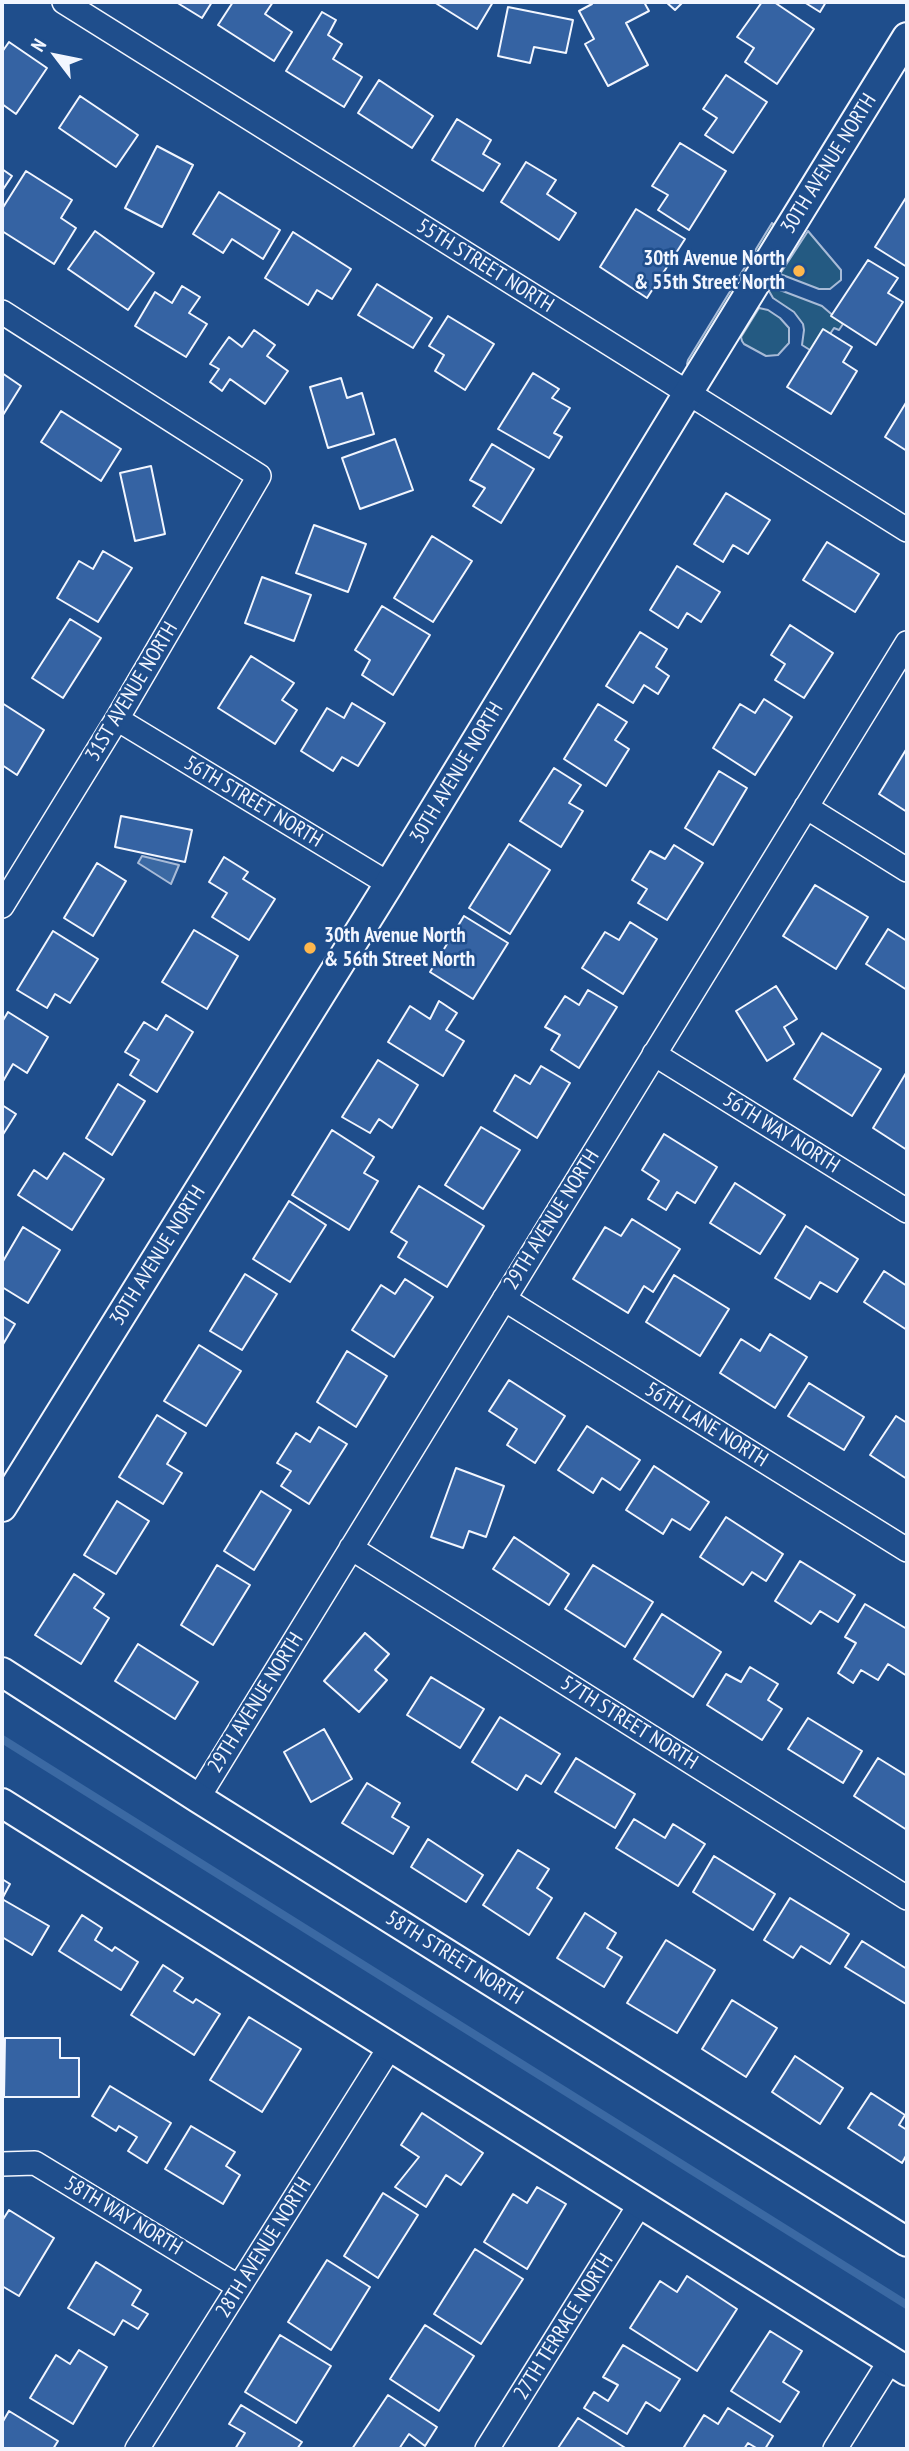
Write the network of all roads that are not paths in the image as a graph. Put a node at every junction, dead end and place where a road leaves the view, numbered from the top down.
1 (64, 2) edge
2 (907, 37) edge
3 (2, 312) edge
4 (688, 393) junction
5 (907, 530) edge
6 (907, 643) edge
7 (117, 719) junction
8 (806, 807) junction
9 (907, 870) edge
10 (389, 884) junction
11 (2, 906) edge
12 (654, 1054) junction
13 (907, 1211) edge
14 (504, 1299) junction
15 (2, 1507) edge
16 (351, 1548) junction
17 (907, 1550) edge
18 (2, 1672) edge
19 (198, 1798) junction
20 (2, 1803) edge
21 (907, 1898) edge
22 (390, 2047) junction
23 (2, 2164) edge
24 (640, 2204) junction
25 (907, 2242) edge
26 (239, 2287) junction
27 (899, 2366) edge
28 (137, 2449) edge
29 (487, 2449) edge
30 (835, 2449) edge

1 - 4 street, 55TH STREET NORTH
2 - 4 street, 30TH AVENUE NORTH
3 - 7 street, 31ST AVENUE NORTH
4 - 5 street, 55TH STREET NORTH
4 - 10 street, 30TH AVENUE NORTH
6 - 8 street, 29TH AVENUE NORTH
7 - 10 street, 56TH STREET NORTH
7 - 11 street, 31ST AVENUE NORTH
8 - 9 street
8 - 12 street, 29TH AVENUE NORTH
10 - 15 street, 30TH AVENUE NORTH
12 - 13 street, 56TH WAY NORTH
12 - 14 street, 29TH AVENUE NORTH
14 - 16 street, 29TH AVENUE NORTH
14 - 17 street, 56TH LANE NORTH
16 - 19 street, 29TH AVENUE NORTH
16 - 21 street, 57TH STREET NORTH
18 - 19 street, 58TH STREET NORTH
19 - 25 street, 58TH STREET NORTH
20 - 22 street
22 - 24 street
22 - 26 street, 28TH AVENUE NORTH
23 - 26 street, 58TH WAY NORTH
24 - 27 street
24 - 29 street, 27TH TERRACE NORTH
26 - 28 street, 28TH AVENUE NORTH
27 - 30 street

